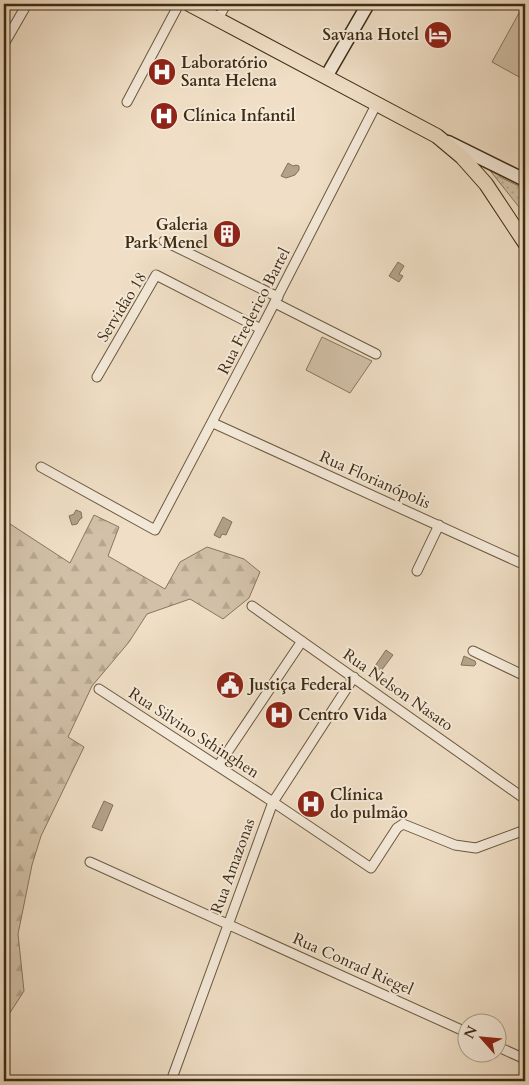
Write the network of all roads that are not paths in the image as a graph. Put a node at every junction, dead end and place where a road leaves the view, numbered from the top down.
1 (26, 4) edge
2 (179, 4) edge
3 (189, 4) edge
4 (226, 4) edge
5 (368, 4) edge
6 (218, 19) junction
7 (4, 44) edge
8 (326, 77) junction
9 (126, 102) dead end
10 (377, 103) junction
11 (437, 136) junction
12 (525, 180) edge
13 (164, 240) dead end
14 (525, 243) edge
15 (277, 300) junction
16 (261, 330) junction
17 (376, 354) dead end
18 (97, 376) dead end
19 (213, 423) junction
20 (42, 467) dead end
21 (439, 525) junction
22 (525, 565) edge
23 (417, 571) dead end
24 (252, 606) dead end
25 (302, 641) junction
26 (473, 651) dead end
27 (525, 676) edge
28 (354, 677) junction
29 (99, 689) dead end
30 (218, 766) junction
31 (525, 799) edge
32 (274, 802) junction
33 (525, 830) edge
34 (90, 862) dead end
35 (228, 924) junction
36 (456, 1027) edge
37 (506, 1050) edge
38 (525, 1059) edge
39 (171, 1081) edge

1 - 7 street
2 - 9 street
3 - 6 main road
4 - 6 street
5 - 8 street
6 - 8 main road
8 - 10 main road
10 - 11 main road
10 - 15 street, Rua Frederico Bartel
11 - 12 street
11 - 14 main road
13 - 15 street
15 - 16 street, Rua Frederico Bartel
15 - 17 street
16 - 18 street, Servidão 18
16 - 19 street, Rua Frederico Bartel
19 - 20 street, Rua Frederico Bartel
19 - 21 street, Rua Florianópolis
21 - 22 street, Rua Florianópolis
21 - 23 street
24 - 25 street, Rua Nelson Nasato
25 - 28 street, Rua Nelson Nasato
25 - 30 street
26 - 27 street
28 - 31 street, Rua Nelson Nasato
28 - 32 street, Rua Amazonas
29 - 30 street, Rua Silvino Sthinghen
30 - 32 street, Rua Silvino Sthinghen
32 - 33 street, Rua Silvino Sthinghen
32 - 35 street, Rua Amazonas
34 - 35 street, Rua Conrad Riegel
35 - 36 street, Rua Conrad Riegel
35 - 39 street, Rua Amazonas
37 - 38 street

